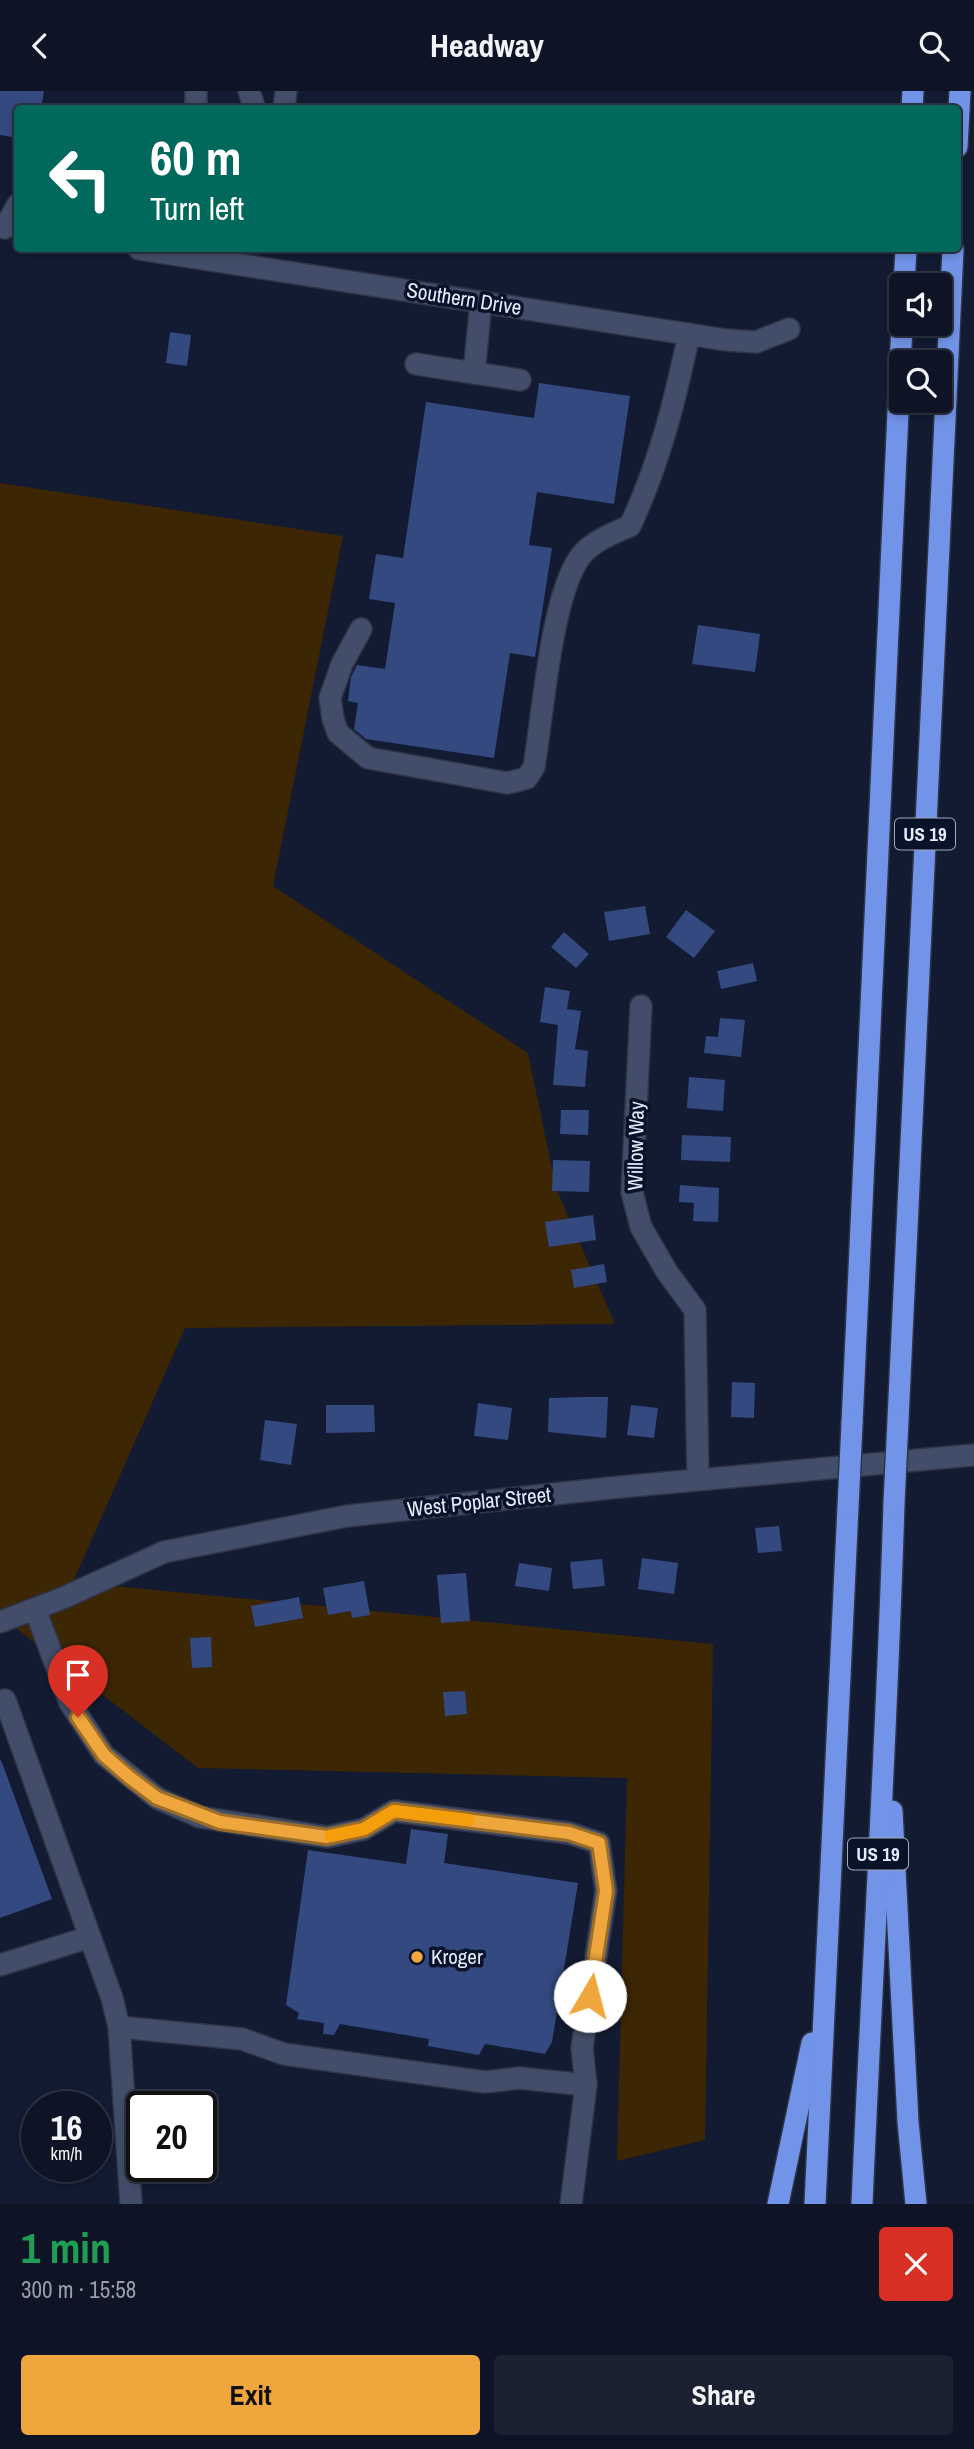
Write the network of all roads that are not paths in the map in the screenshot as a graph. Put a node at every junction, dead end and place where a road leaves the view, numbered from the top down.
1 (906, 252) edge
2 (953, 252) edge
3 (193, 253) edge
4 (905, 273) edge
5 (481, 302) junction
6 (789, 329) dead end
7 (689, 334) junction
8 (901, 336) edge
9 (416, 364) dead end
10 (474, 373) junction
11 (520, 380) dead end
12 (360, 629) dead end
13 (641, 1006) dead end
14 (974, 1455) edge
15 (698, 1479) junction
16 (35, 1609) junction
17 (0, 1622) edge
18 (0, 1701) edge
19 (887, 1720) junction
20 (90, 1937) junction
21 (0, 1965) edge
22 (825, 1987) junction
23 (119, 2027) junction
24 (586, 2085) junction
25 (131, 2204) edge
26 (571, 2204) edge
27 (778, 2204) edge
28 (815, 2204) edge
29 (862, 2204) edge
30 (916, 2204) edge

1 - 4 highway
2 - 19 highway, US 19, bridge
3 - 5 street, Southern Drive
5 - 7 street, Southern Drive
5 - 10 street
6 - 7 street, Southern Drive
7 - 12 street
8 - 22 highway, US 19, bridge
9 - 10 street
10 - 11 street
13 - 15 street, Willow Way
14 - 15 street, West Poplar Street
15 - 16 street, West Poplar Street
16 - 17 street, West Poplar Street
16 - 24 street
18 - 20 street
19 - 29 highway, US 19
19 - 30 highway
20 - 21 street
20 - 23 street
22 - 27 highway
22 - 28 highway, US 19
23 - 24 street
23 - 25 street
24 - 26 street

